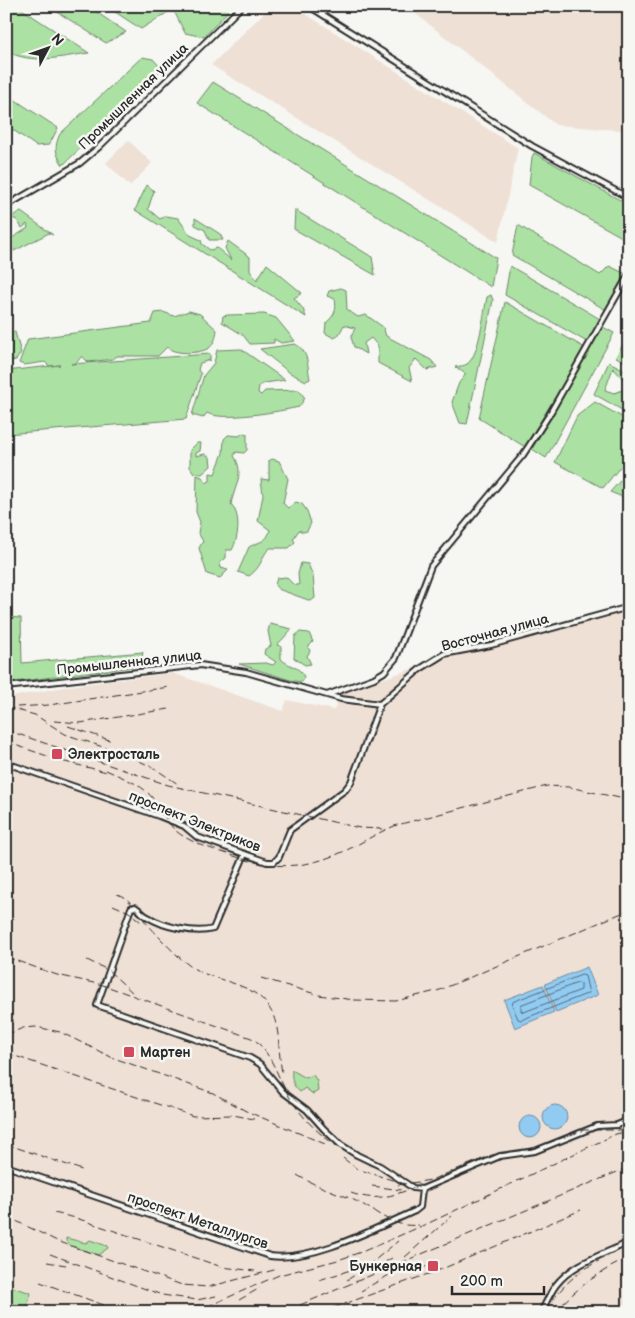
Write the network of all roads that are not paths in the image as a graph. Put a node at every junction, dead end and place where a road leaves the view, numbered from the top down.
1 (242, 6) edge
2 (309, 6) edge
3 (629, 198) edge
4 (6, 206) edge
5 (629, 274) edge
6 (629, 607) edge
7 (6, 687) edge
8 (327, 695) junction
9 (380, 704) junction
10 (6, 764) edge
11 (245, 854) junction
12 (629, 1120) edge
13 (6, 1166) edge
14 (422, 1189) junction
15 (629, 1242) edge
16 (541, 1312) edge

1 - 4 street, Промышленная улица
2 - 3 street
5 - 8 street
6 - 9 street, Восточная улица
7 - 8 street, Промышленная улица
8 - 9 street, Промышленная улица
9 - 11 street, проспект Электриков
10 - 11 street, проспект Электриков
11 - 14 street
12 - 14 street
13 - 14 street, проспект Металлургов
15 - 16 street

